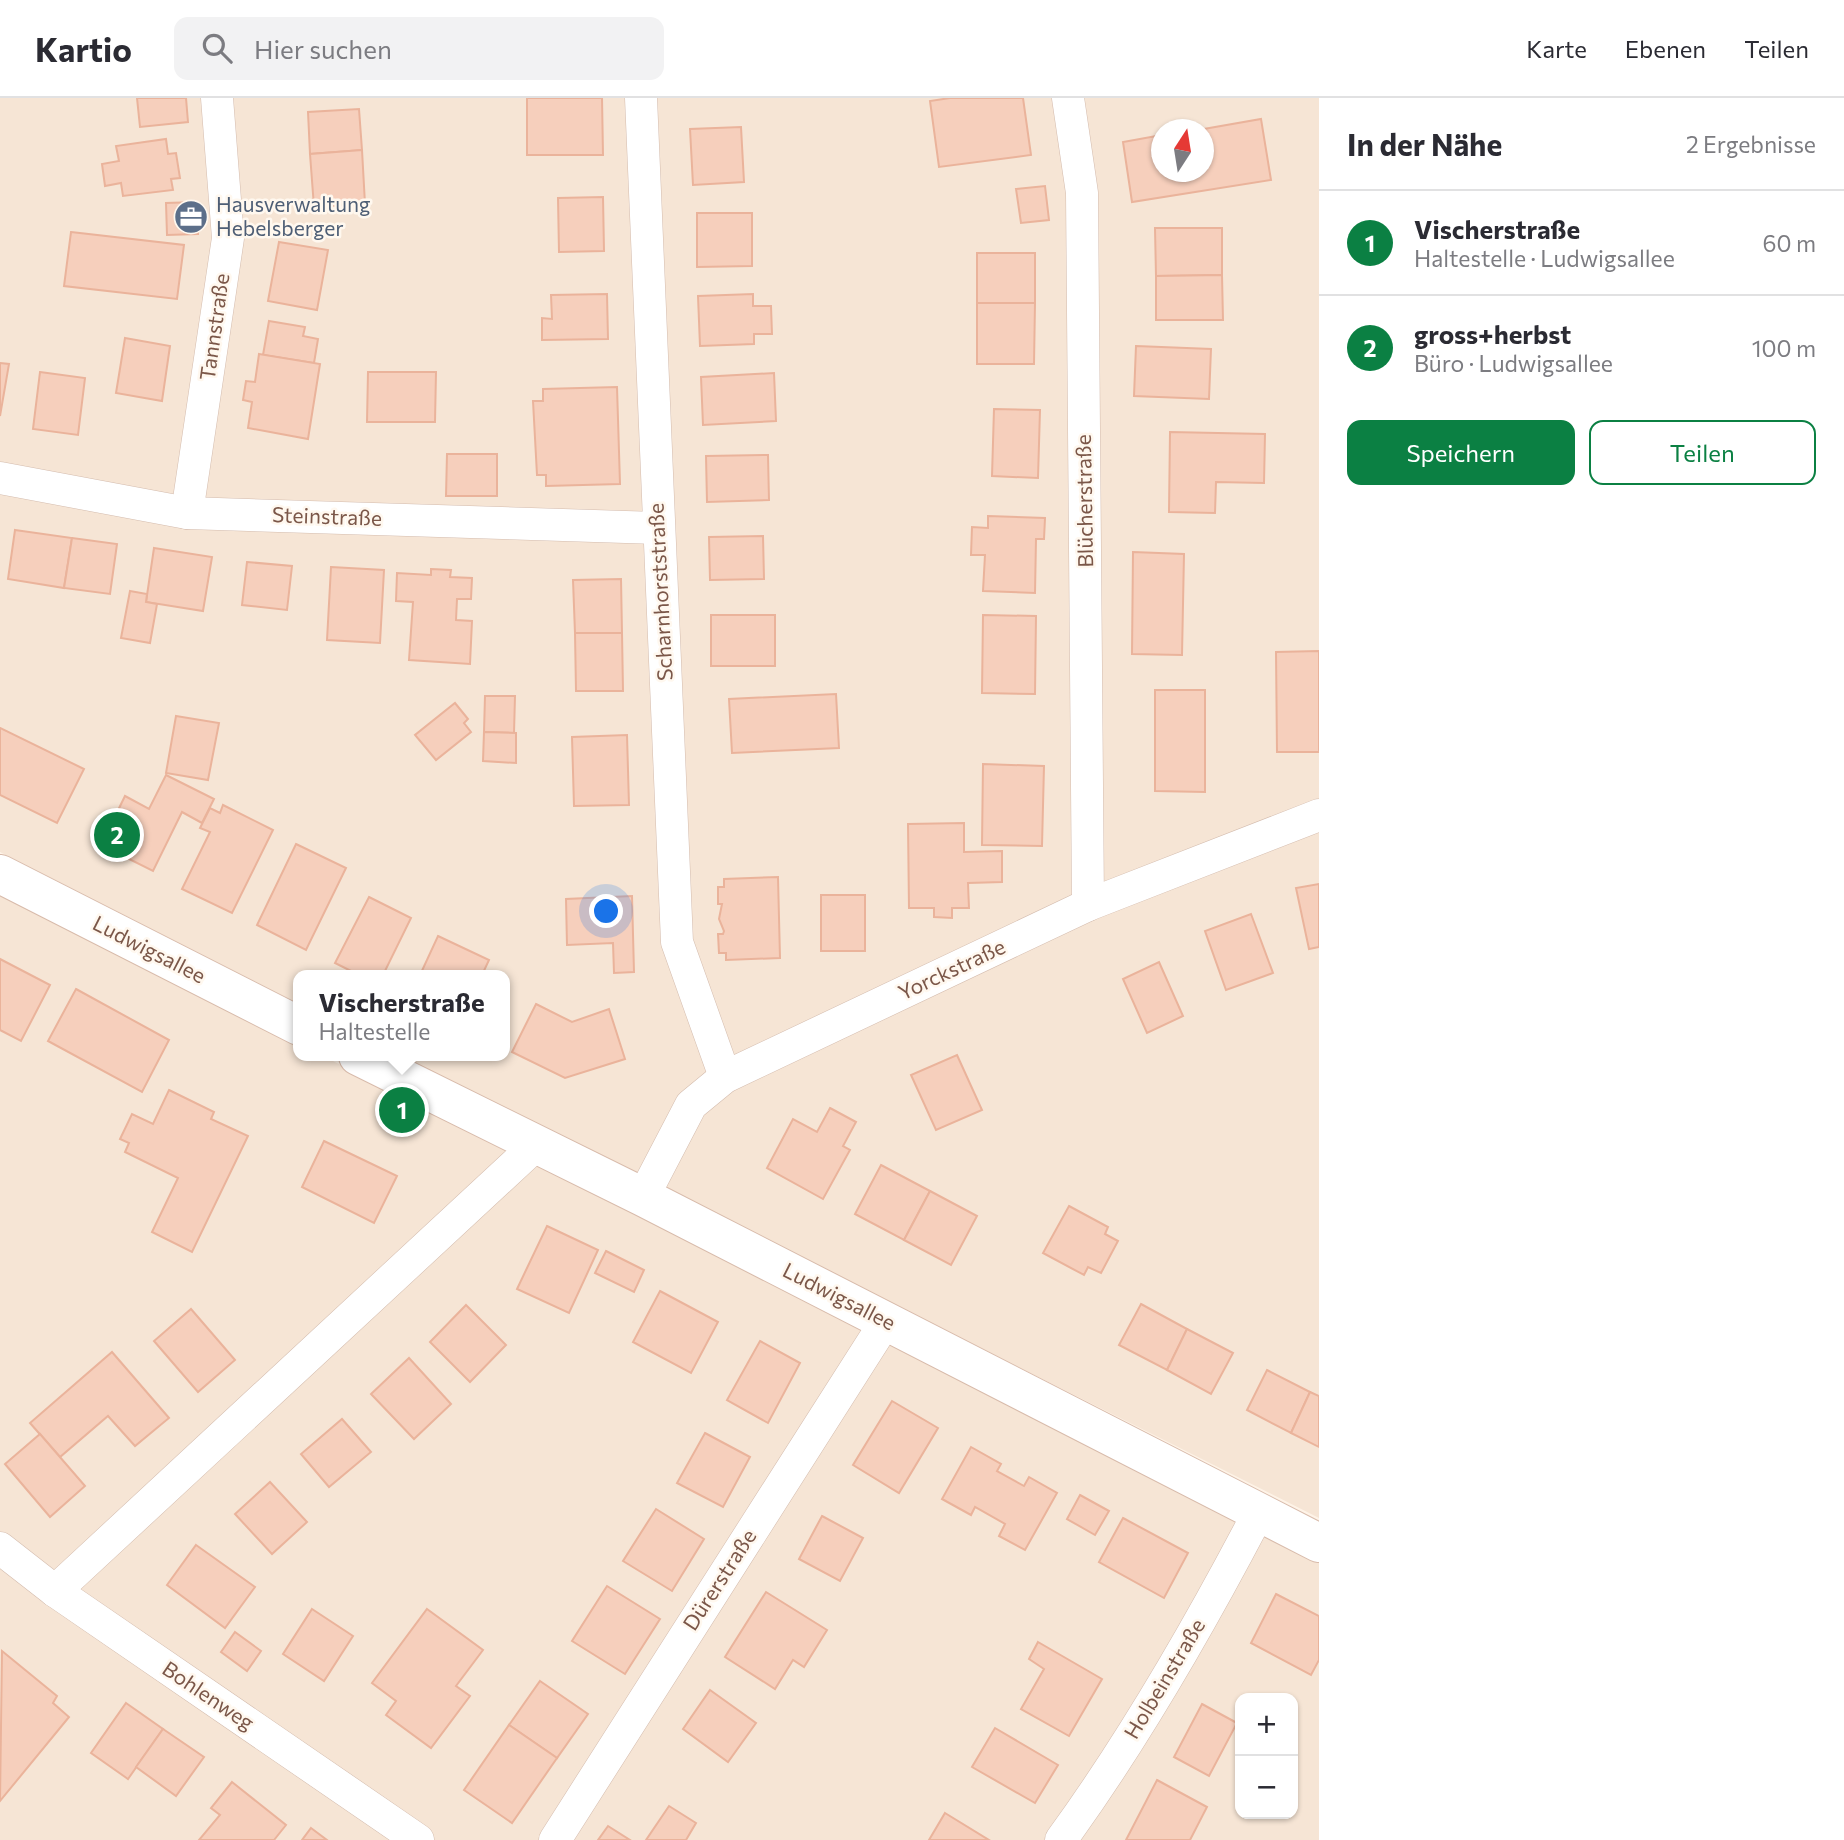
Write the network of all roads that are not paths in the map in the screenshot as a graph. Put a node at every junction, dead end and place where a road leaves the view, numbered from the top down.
1 (217, 98) edge
2 (641, 98) edge
3 (1068, 98) edge
4 (0, 478) edge
5 (187, 513) junction
6 (657, 527) junction
7 (1319, 815) edge
8 (0, 874) edge
9 (1088, 905) junction
10 (293, 1023) edge
11 (368, 1061) edge
12 (724, 1077) junction
13 (537, 1144) junction
14 (643, 1197) junction
15 (886, 1321) junction
16 (1258, 1512) junction
17 (1319, 1543) edge
18 (0, 1548) edge
19 (55, 1591) junction
20 (418, 1840) edge
21 (555, 1840) edge
22 (1061, 1840) edge

1 - 5 street, Tannstraße
2 - 6 street, Scharnhorststraße
3 - 9 street, Blücherstraße
4 - 5 street, Steinstraße
5 - 6 street, Steinstraße
6 - 12 street, Scharnhorststraße
7 - 9 street, Yorckstraße
8 - 10 street, Ludwigsallee
9 - 12 street, Yorckstraße
11 - 13 street, Ludwigsallee
12 - 14 street, Yorckstraße
13 - 14 street, Ludwigsallee
13 - 19 street
14 - 15 street, Ludwigsallee
15 - 16 street, Ludwigsallee
15 - 21 street, Dürerstraße
16 - 17 street, Ludwigsallee
16 - 22 street, Holbeinstraße
18 - 19 street, Bohlenweg
19 - 20 street, Bohlenweg

